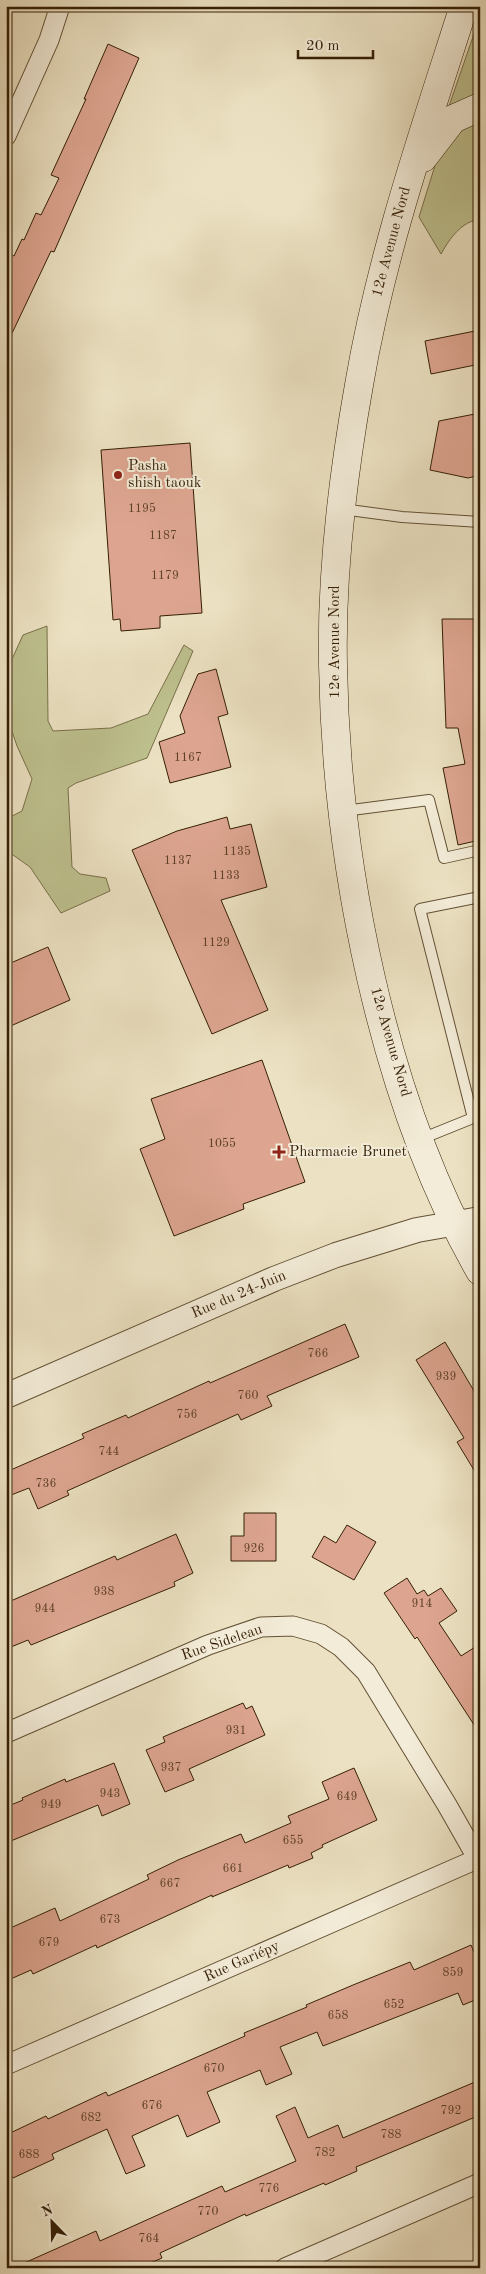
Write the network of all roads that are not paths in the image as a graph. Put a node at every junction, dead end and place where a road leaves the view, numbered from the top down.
1 (60, 6) edge
2 (464, 6) edge
3 (480, 107) edge
4 (6, 136) edge
5 (409, 178) junction
6 (342, 510) junction
7 (480, 522) edge
8 (343, 812) junction
9 (480, 850) edge
10 (480, 897) edge
11 (420, 1140) junction
12 (467, 1221) edge
13 (480, 1271) edge
14 (6, 1396) edge
15 (6, 1733) edge
16 (478, 1861) edge
17 (6, 2064) edge
18 (480, 2183) edge
19 (285, 2268) edge

1 - 4 street
2 - 5 main road, 12e Avenue Nord
3 - 5 main road
5 - 6 main road, 12e Avenue Nord
6 - 7 lane
6 - 8 main road, 12e Avenue Nord
8 - 9 lane
8 - 11 main road, 12e Avenue Nord
10 - 11 lane
11 - 12 main road, 12e Avenue Nord
12 - 13 main road, 12e Avenue Nord
12 - 14 street, Rue du 24-Juin
15 - 16 street, Rue Sideleau
16 - 17 street, Rue Gariépy
18 - 19 street

